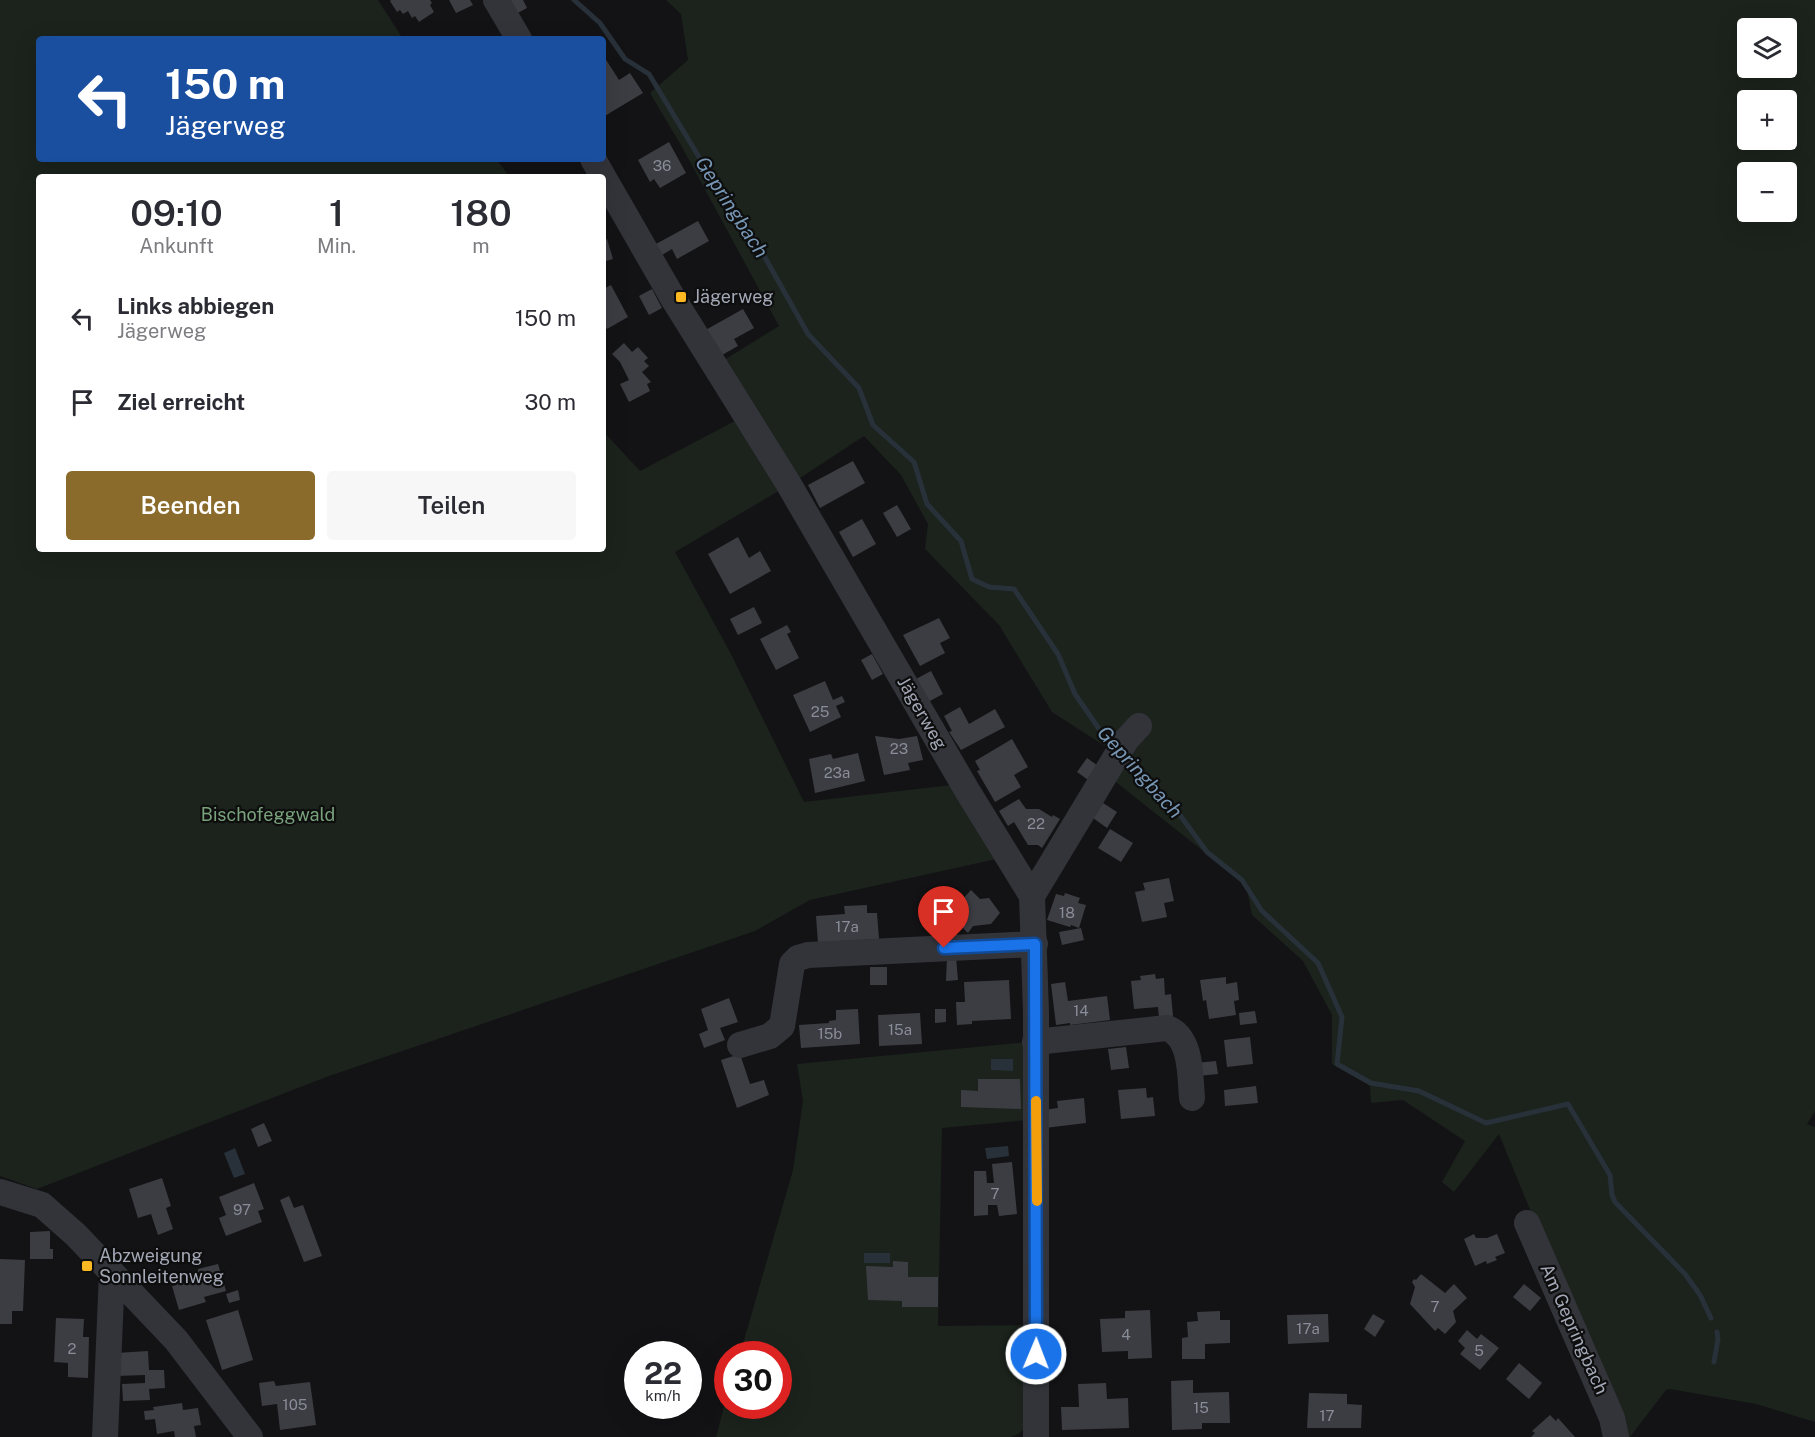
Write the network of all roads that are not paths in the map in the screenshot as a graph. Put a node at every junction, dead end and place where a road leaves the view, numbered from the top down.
1 (496, 0) edge
2 (517, 36) edge
3 (606, 182) edge
4 (1133, 733) dead end
5 (1032, 896) junction
6 (1035, 944) junction
7 (1035, 1042) junction
8 (740, 1045) dead end
9 (1192, 1098) dead end
10 (0, 1192) edge
11 (1527, 1223) dead end
12 (112, 1273) junction
13 (105, 1437) edge
14 (250, 1437) edge
15 (1036, 1437) edge
16 (1616, 1437) edge

1 - 2 street
3 - 5 street, Jägerweg
4 - 5 street
5 - 6 street, Jägerweg
6 - 7 street, Jägerweg
6 - 8 street
7 - 9 street
7 - 15 street, Jägerweg
10 - 12 street
11 - 16 street, Am Gepringbach
12 - 13 street
12 - 14 street

